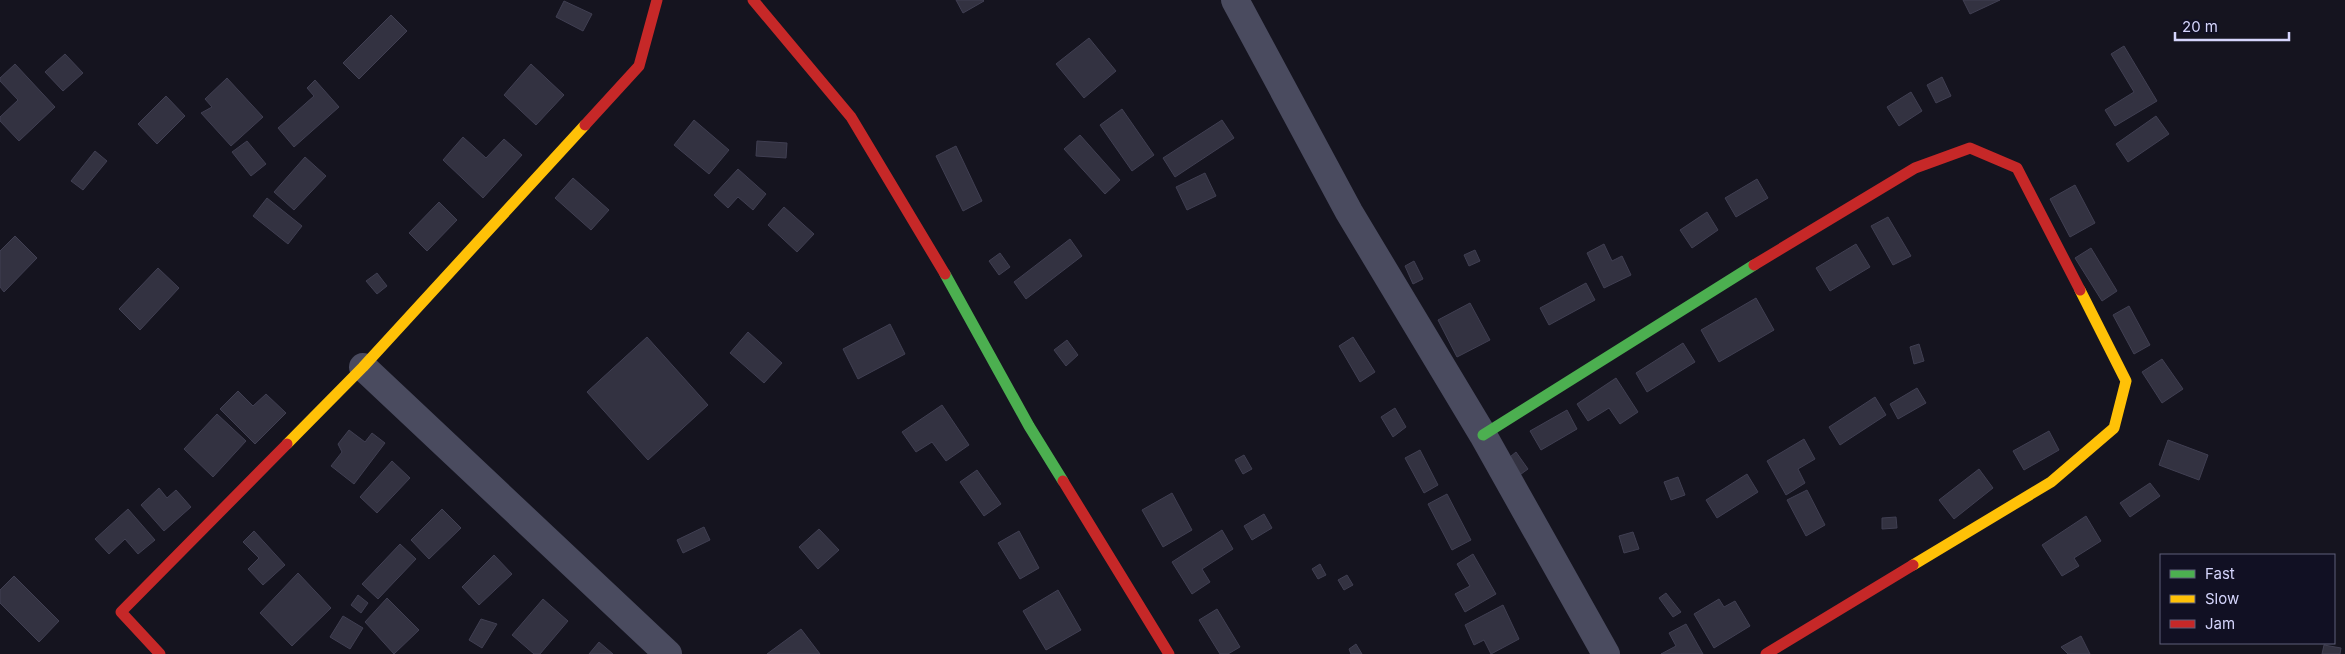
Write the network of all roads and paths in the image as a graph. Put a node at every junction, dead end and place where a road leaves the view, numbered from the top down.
1 (657, 0) edge
2 (753, 0) edge
3 (1235, 0) edge
4 (364, 367) junction
5 (1483, 435) junction
6 (160, 654) edge
7 (668, 654) edge
8 (1170, 654) edge
9 (1606, 654) edge
10 (1766, 654) edge

1 - 4 street
2 - 8 street
3 - 5 street
4 - 6 street
4 - 7 street
5 - 9 street
5 - 10 street

